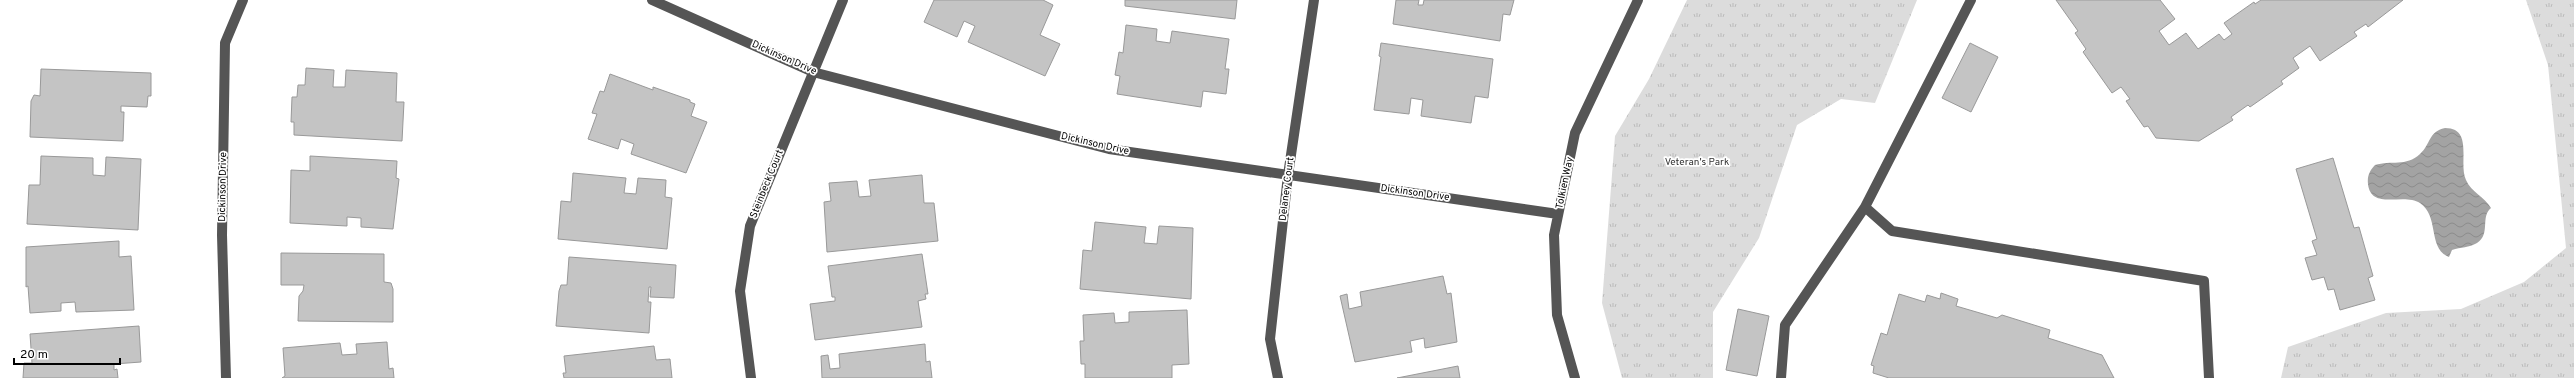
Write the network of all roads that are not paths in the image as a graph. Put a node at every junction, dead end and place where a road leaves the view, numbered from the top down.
1 (243, 0) edge
2 (652, 0) edge
3 (844, 0) edge
4 (1314, 0) edge
5 (1638, 0) edge
6 (1971, 0) edge
7 (813, 72) junction
8 (1288, 175) junction
9 (1865, 206) junction
10 (1558, 214) junction
11 (226, 378) edge
12 (751, 378) edge
13 (1278, 378) edge
14 (1575, 378) edge
15 (1781, 378) edge
16 (2209, 378) edge

1 - 11 street, Dickinson Drive
2 - 7 street, Dickinson Drive
3 - 7 street, Steinbeck Court
4 - 8 street, Delaney Court
5 - 10 street, Tolkien Way
6 - 9 street
7 - 8 street, Dickinson Drive
7 - 12 street, Steinbeck Court
8 - 10 street, Dickinson Drive
8 - 13 street, Delaney Court
9 - 15 street
9 - 16 street
10 - 14 street, Tolkien Way

